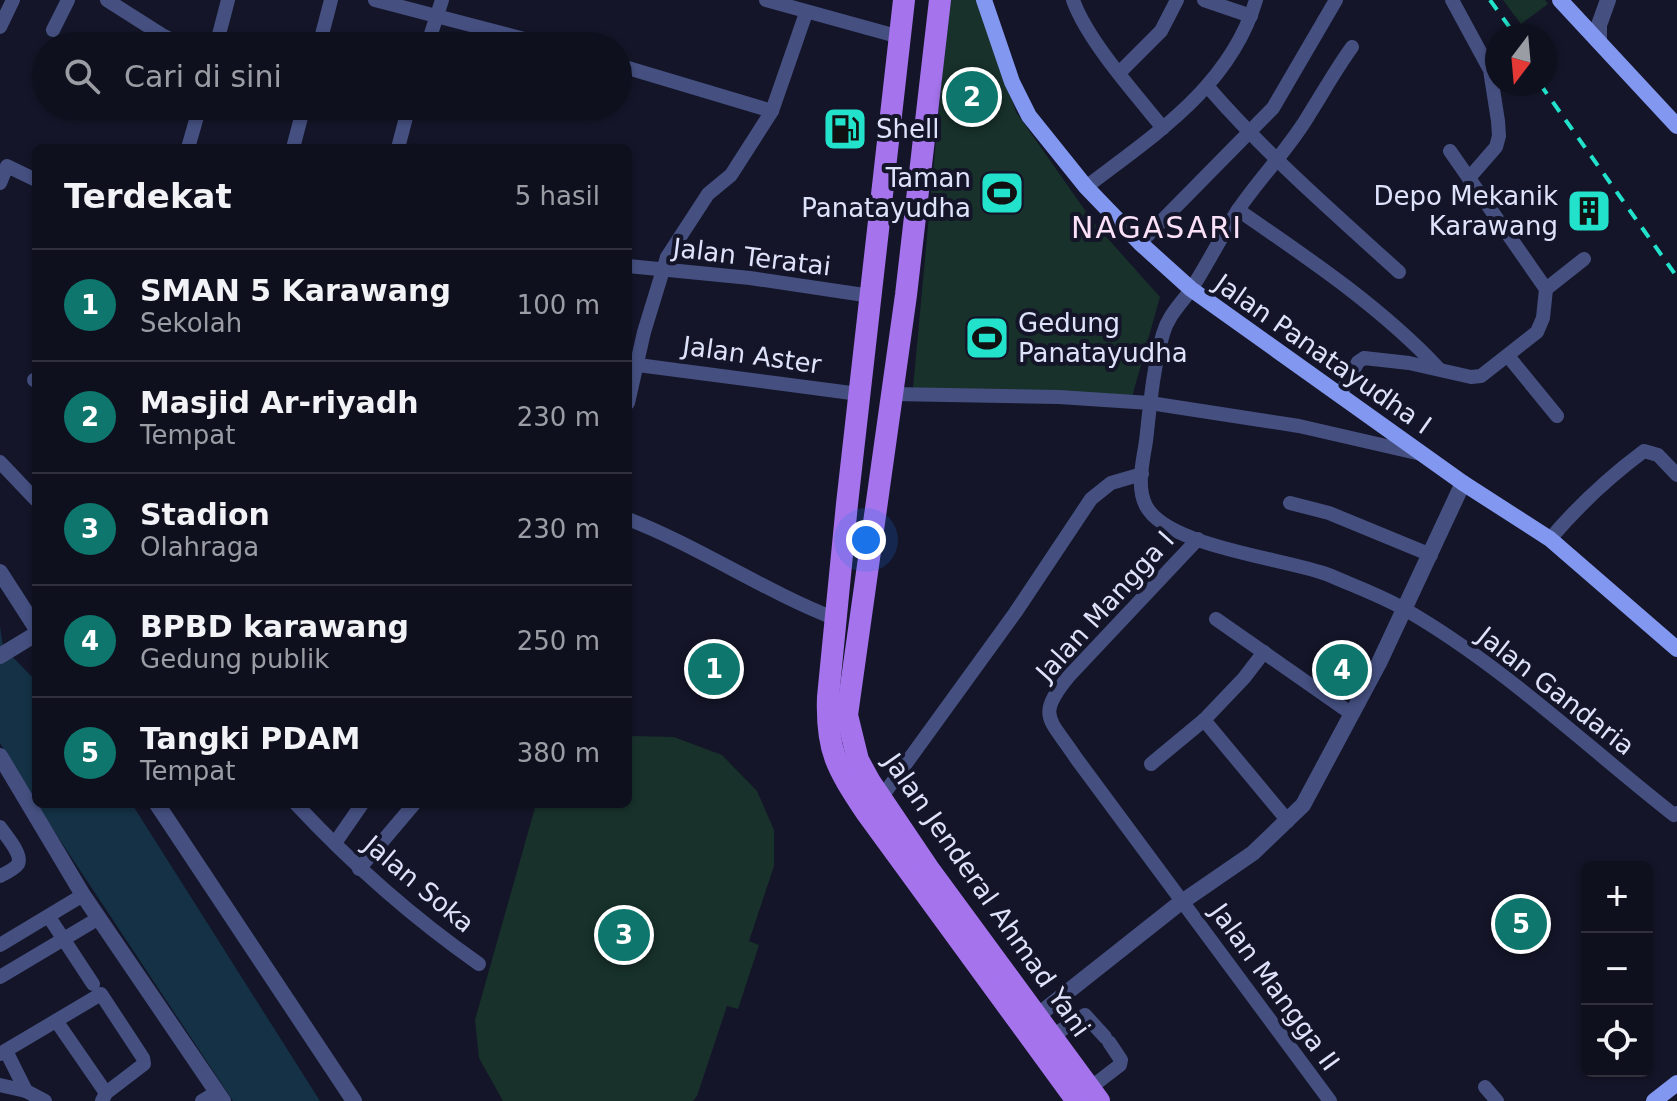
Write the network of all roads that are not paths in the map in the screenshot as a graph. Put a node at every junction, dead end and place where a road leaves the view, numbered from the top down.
1 (13, 0) edge
2 (68, 0) edge
3 (228, 0) edge
4 (331, 0) edge
5 (375, 0) edge
6 (442, 0) edge
7 (766, 0) edge
8 (904, 0) edge
9 (940, 0) edge
10 (984, 0) edge
11 (1073, 0) edge
12 (1177, 0) edge
13 (1204, 0) edge
14 (1256, 0) edge
15 (1336, 0) edge
16 (1452, 0) edge
17 (1560, 0) edge
18 (1608, 0) edge
19 (113, 1) edge
20 (806, 13) junction
21 (436, 16) junction
22 (1251, 16) junction
23 (0, 27) edge
24 (53, 30) dead end
25 (158, 32) edge
26 (220, 32) edge
27 (323, 32) edge
28 (431, 32) edge
29 (497, 32) edge
30 (900, 37) junction
31 (1599, 40) junction
32 (1352, 47) dead end
33 (632, 69) edge
34 (1119, 73) junction
35 (1208, 87) junction
36 (772, 111) junction
37 (196, 120) edge
38 (300, 120) edge
39 (405, 120) edge
40 (1677, 126) edge
41 (1163, 128) junction
42 (1249, 134) junction
43 (189, 144) edge
44 (294, 144) edge
45 (399, 144) edge
46 (1450, 151) dead end
47 (1276, 160) junction
48 (32, 178) edge
49 (1469, 178) junction
50 (0, 183) edge
51 (1086, 187) junction
52 (1238, 210) junction
53 (1140, 243) junction
54 (1584, 259) dead end
55 (632, 266) edge
56 (661, 270) junction
57 (1399, 272) dead end
58 (1191, 289) junction
59 (1546, 289) junction
60 (871, 296) junction
61 (1508, 356) junction
62 (638, 365) junction
63 (1439, 369) junction
64 (632, 388) edge
65 (859, 394) junction
66 (891, 394) junction
67 (1340, 395) junction
68 (1150, 403) junction
69 (1557, 416) dead end
70 (1422, 454) junction
71 (0, 462) edge
72 (1142, 474) junction
73 (1677, 475) edge
74 (1463, 483) junction
75 (32, 496) edge
76 (1290, 503) dead end
77 (847, 504) junction
78 (876, 511) junction
79 (632, 521) edge
80 (1198, 539) junction
81 (1550, 539) junction
82 (1431, 555) junction
83 (0, 572) edge
84 (1405, 609) junction
85 (836, 619) junction
86 (1216, 619) dead end
87 (32, 624) edge
88 (32, 634) edge
89 (1677, 649) edge
90 (7, 652) edge
91 (1264, 652) junction
92 (1352, 714) junction
93 (1204, 720) junction
94 (0, 756) edge
95 (1151, 764) dead end
96 (881, 798) junction
97 (160, 808) edge
98 (304, 808) edge
99 (359, 808) edge
100 (411, 808) edge
101 (1676, 814) edge
102 (1288, 821) junction
103 (0, 827) edge
104 (335, 843) junction
105 (359, 869) junction
106 (0, 876) edge
107 (83, 895) junction
108 (1182, 902) junction
109 (49, 917) junction
110 (99, 918) junction
111 (64, 937) junction
112 (0, 945) edge
113 (479, 964) dead end
114 (0, 977) edge
115 (93, 984) dead end
116 (1037, 1016) junction
117 (57, 1022) junction
118 (1055, 1050) junction
119 (3, 1052) edge
120 (1677, 1083) edge
121 (0, 1085) edge
122 (1485, 1087) dead end
123 (26, 1091) junction
124 (104, 1097) edge
125 (1089, 1097) edge
126 (214, 1098) edge
127 (45, 1101) edge
128 (354, 1101) edge
129 (1330, 1101) edge
130 (1497, 1101) edge
131 (1654, 1101) edge

1 - 23 street
2 - 24 street
3 - 26 street
4 - 27 street
5 - 21 street
6 - 21 street
7 - 20 street
8 - 30 main road, Jalan Jenderal Ahmad Yani
9 - 66 main road, Jalan Jenderal Ahmad Yani
10 - 51 main road, Jalan Panatayudha I
11 - 34 street
12 - 34 street
13 - 22 street
14 - 22 street
15 - 42 street
16 - 49 street
17 - 31 main road
18 - 31 street
19 - 25 street
20 - 30 street
20 - 36 street
21 - 28 street
21 - 29 street
22 - 35 street
30 - 60 main road, Jalan Jenderal Ahmad Yani
31 - 40 main road
32 - 47 street, Jalan Gandaria
33 - 36 street
34 - 41 street
35 - 41 street
35 - 42 street
36 - 56 street
37 - 43 street
38 - 44 street
39 - 45 street
41 - 51 street
42 - 47 street
42 - 53 street
46 - 49 street
47 - 52 street, Jalan Gandaria
47 - 57 street
48 - 50 street
49 - 59 street
51 - 53 main road, Jalan Panatayudha I
52 - 58 street, Jalan Gandaria
52 - 63 street
53 - 58 main road, Jalan Panatayudha I
54 - 59 street
55 - 56 street, Jalan Teratai
56 - 60 street, Jalan Teratai
56 - 62 street
58 - 67 main road, Jalan Panatayudha I
58 - 68 street, Jalan Gandaria
59 - 61 street
60 - 65 main road, Jalan Jenderal Ahmad Yani
61 - 63 street
61 - 69 street
62 - 64 street
62 - 65 street, Jalan Aster
63 - 67 street
65 - 77 main road, Jalan Jenderal Ahmad Yani
66 - 68 street
66 - 78 main road, Jalan Jenderal Ahmad Yani
67 - 70 main road, Jalan Panatayudha I
68 - 70 street
68 - 72 street, Jalan Gandaria
70 - 74 main road, Jalan Panatayudha I
71 - 75 street
72 - 80 street, Jalan Gandaria
72 - 96 street
73 - 81 street
74 - 81 main road, Jalan Panatayudha I
74 - 82 street
76 - 82 street
77 - 78 main road
77 - 85 main road, Jalan Jenderal Ahmad Yani
78 - 96 main road, Jalan Jenderal Ahmad Yani
79 - 85 street
80 - 84 street, Jalan Gandaria
80 - 108 street, Jalan Mangga I
81 - 89 main road, Jalan Panatayudha I
82 - 84 street
83 - 87 street
84 - 92 street
84 - 101 street, Jalan Gandaria
85 - 118 main road, Jalan Jenderal Ahmad Yani
86 - 91 street
88 - 90 street
91 - 92 street
91 - 93 street
92 - 102 street
93 - 95 street
93 - 102 street
94 - 107 street
96 - 116 main road, Jalan Jenderal Ahmad Yani
97 - 128 street
98 - 104 street, Jalan Soka
99 - 104 street
100 - 105 street
102 - 108 street
103 - 106 street
104 - 105 street, Jalan Soka
105 - 113 street, Jalan Soka
107 - 109 street
107 - 110 street
108 - 116 street
108 - 129 street, Jalan Mangga II
109 - 111 street
109 - 112 street
110 - 111 street
110 - 126 street
111 - 114 street
111 - 115 street
116 - 118 main road, Jalan Jenderal Ahmad Yani
117 - 119 street
117 - 124 street
117 - 124 street
118 - 125 main road, Jalan Jenderal Ahmad Yani
118 - 125 street
119 - 123 street
120 - 131 main road
121 - 123 street
122 - 130 street
123 - 127 street

